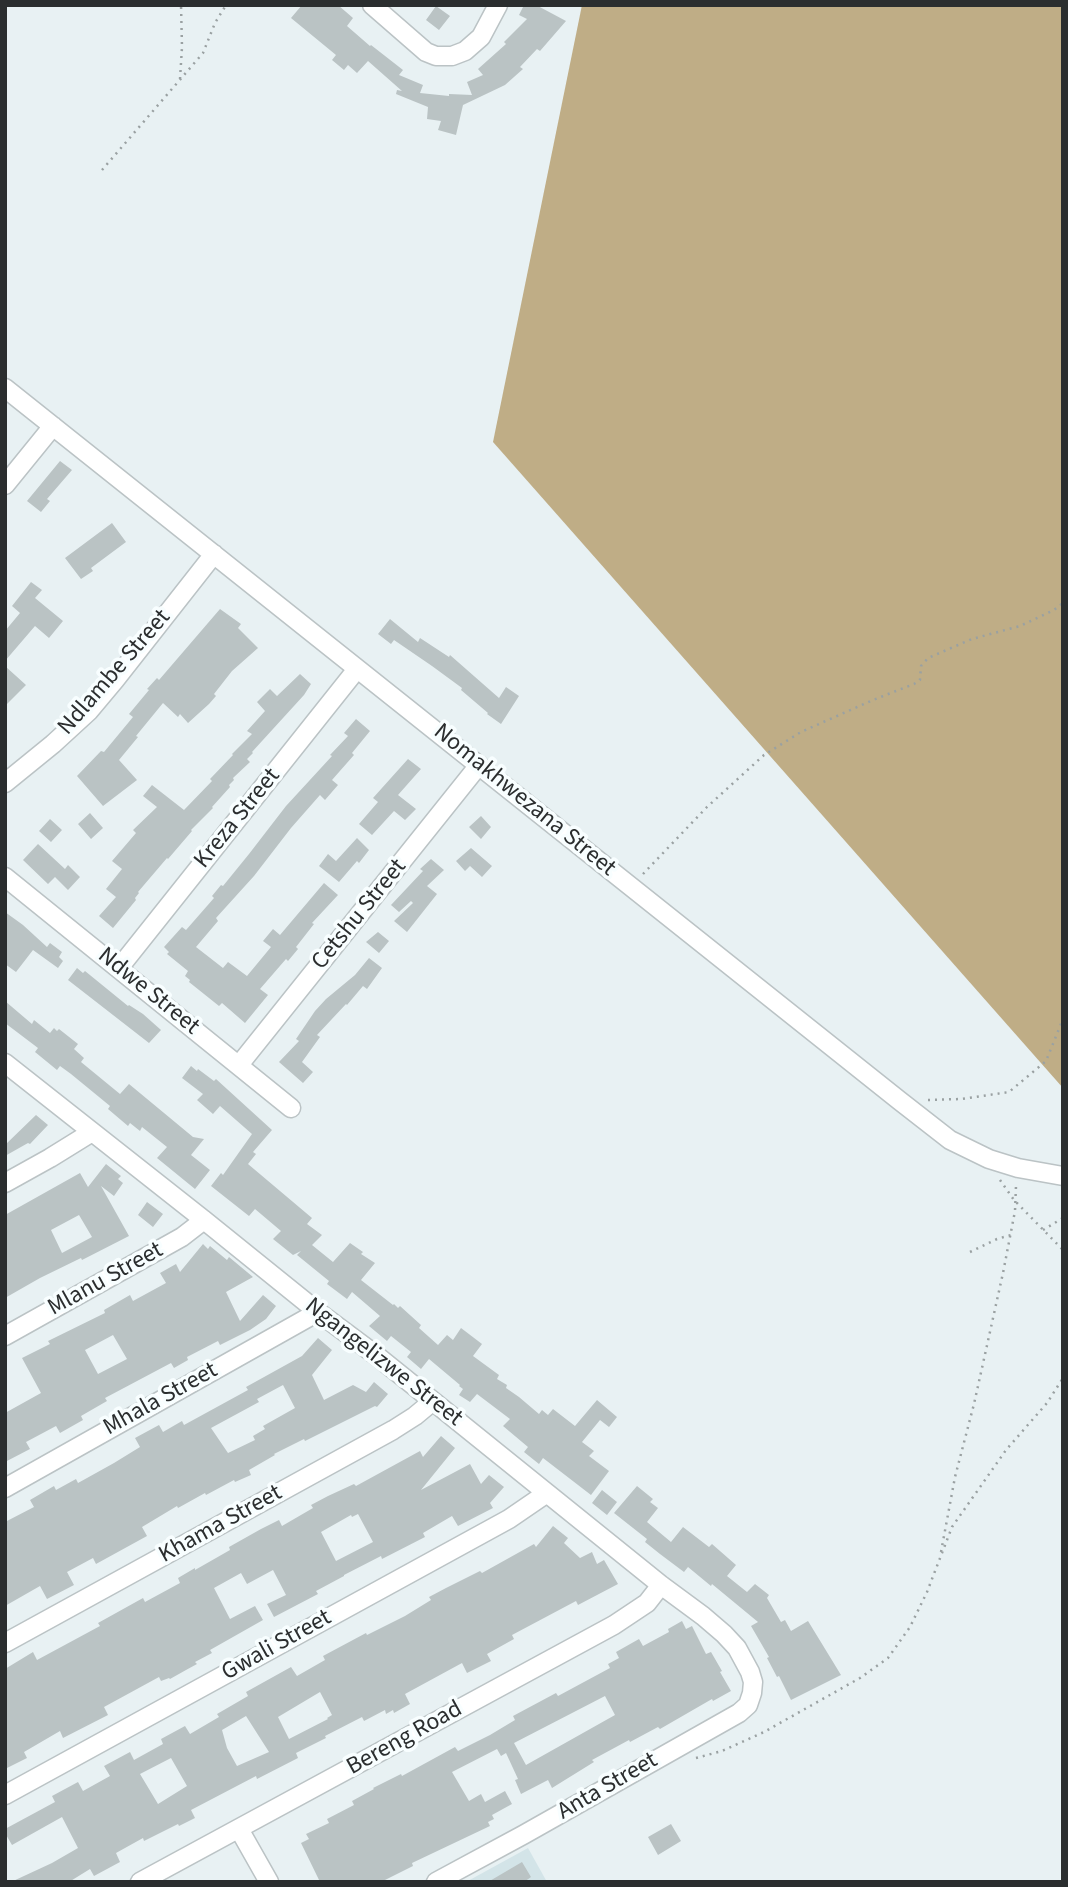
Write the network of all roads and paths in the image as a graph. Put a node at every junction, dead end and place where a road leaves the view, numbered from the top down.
1 (181, 5) edge
2 (226, 5) edge
3 (372, 5) edge
4 (498, 5) edge
5 (180, 79) junction
6 (102, 170) dead end
7 (5, 388) edge
8 (52, 426) junction
9 (5, 485) edge
10 (214, 554) junction
11 (1063, 603) edge
12 (357, 669) junction
13 (479, 765) junction
14 (5, 783) edge
15 (5, 877) edge
16 (629, 885) junction
17 (119, 968) junction
18 (1063, 1019) edge
19 (5, 1063) edge
20 (239, 1065) junction
21 (900, 1101) junction
22 (291, 1108) dead end
23 (92, 1132) junction
24 (1018, 1168) junction
25 (1063, 1176) edge
26 (999, 1180) dead end
27 (5, 1183) edge
28 (1014, 1200) junction
29 (1063, 1218) edge
30 (204, 1220) junction
31 (1043, 1230) junction
32 (1011, 1235) junction
33 (1063, 1250) edge
34 (970, 1252) dead end
35 (318, 1312) junction
36 (5, 1336) edge
37 (1063, 1378) edge
38 (433, 1401) junction
39 (5, 1488) edge
40 (547, 1493) junction
41 (940, 1559) junction
42 (661, 1585) junction
43 (5, 1643) edge
44 (750, 1672) joint
45 (697, 1758) dead end
46 (5, 1795) edge
47 (239, 1829) junction
48 (140, 1882) edge
49 (269, 1882) edge
50 (436, 1882) edge

1 - 5 path
2 - 5 path
3 - 4 street
5 - 6 path
7 - 8 street, Nomakhwezana Street
8 - 9 street
8 - 10 street, Nomakhwezana Street
10 - 12 street, Nomakhwezana Street
10 - 14 street, Ndlambe Street
11 - 16 path
12 - 13 street, Nomakhwezana Street
12 - 17 street, Kreza Street
13 - 16 street, Nomakhwezana Street
13 - 20 street, Cetshu Street
15 - 17 street, Ndwe Street
16 - 21 street, Nomakhwezana Street
17 - 20 street, Ndwe Street
18 - 21 path
19 - 23 street, Ngangelizwe Street
20 - 22 street, Ndwe Street
21 - 24 street, Nomakhwezana Street
23 - 27 street
23 - 30 street, Ngangelizwe Street
24 - 25 street, Nomakhwezana Street
24 - 28 path
26 - 28 path
28 - 31 path
28 - 32 path
29 - 31 path
30 - 35 street, Ngangelizwe Street
30 - 36 street, Mlanu Street
31 - 33 path
32 - 34 path
32 - 41 path
35 - 38 street, Ngangelizwe Street
35 - 39 street, Mhala Street
37 - 41 path
38 - 40 street, Ngangelizwe Street
38 - 43 street, Khama Street
40 - 42 street, Ngangelizwe Street
40 - 46 street, Gwali Street
41 - 45 path
42 - 44 street, Ngangelizwe Street
42 - 47 street, Bereng Road
44 - 50 street, Anta Street
47 - 48 street, Bereng Road
47 - 49 street

